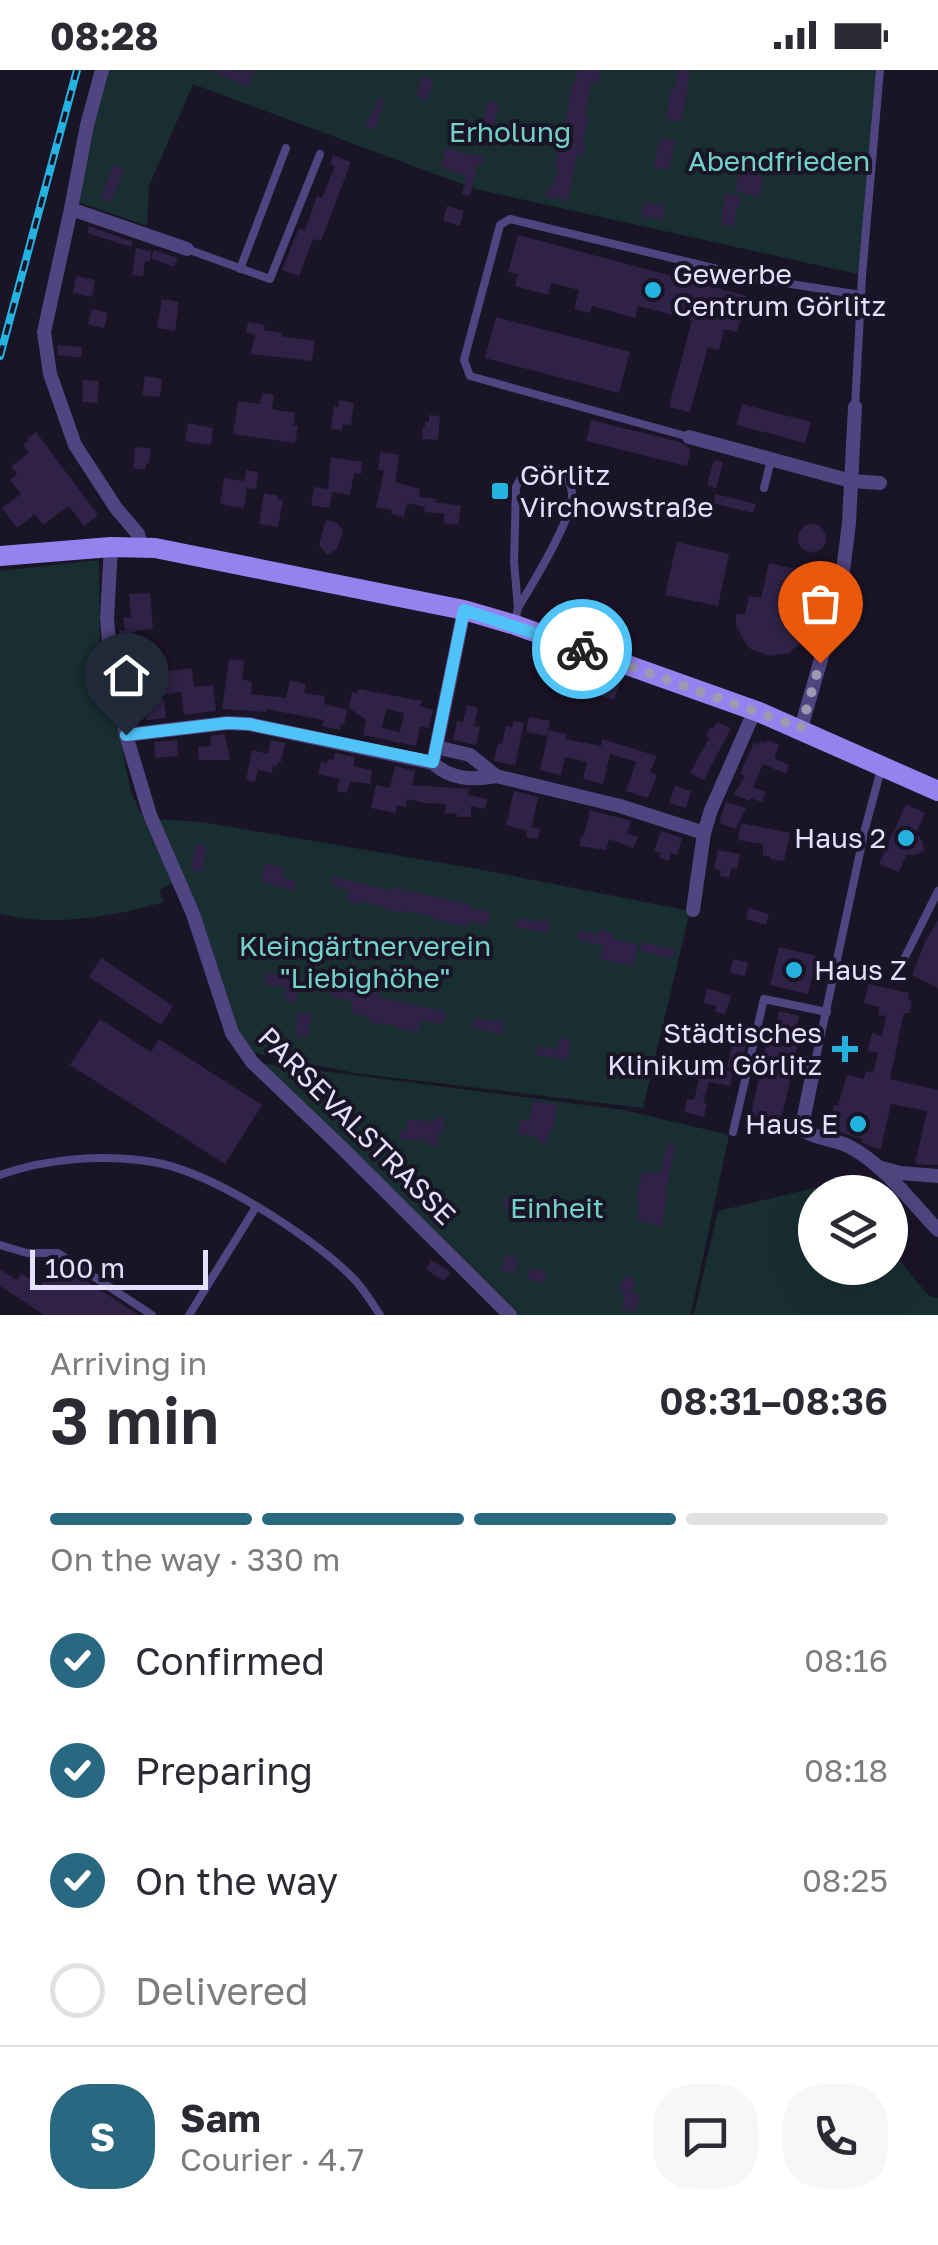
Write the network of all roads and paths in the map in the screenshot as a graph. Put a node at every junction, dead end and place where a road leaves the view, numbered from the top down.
1 (102, 70) edge
2 (880, 70) edge
3 (286, 148) dead end
4 (320, 154) dead end
5 (72, 209) junction
6 (187, 249) joint
7 (240, 269) junction
8 (861, 295) junction
9 (856, 407) joint
10 (689, 437) joint
11 (771, 460) junction
12 (851, 481) junction
13 (880, 482) dead end
14 (764, 488) dead end
15 (111, 546) junction
16 (142, 547) junction
17 (0, 556) edge
18 (464, 610) junction
19 (516, 617) junction
20 (755, 710) junction
21 (801, 728) junction
22 (126, 735) junction
23 (434, 755) junction
24 (882, 765) junction
25 (496, 776) junction
26 (938, 791) edge
27 (704, 833) junction
28 (938, 891) edge
29 (693, 910) dead end
30 (896, 975) dead end
31 (827, 1012) junction
32 (814, 1067) joint
33 (733, 1132) dead end
34 (878, 1167) junction
35 (0, 1175) edge
36 (938, 1176) edge
37 (256, 1207) junction
38 (938, 1230) edge
39 (0, 1245) edge
40 (152, 1315) edge
41 (189, 1315) edge
42 (380, 1315) edge
43 (510, 1315) edge

1 - 5 street
2 - 8 lane
3 - 7 lane
4 - 7 lane
5 - 6 street
5 - 16 street
6 - 7 lane
8 - 9 lane
8 - 10 lane
9 - 12 street
10 - 11 street
11 - 12 street
11 - 14 lane
12 - 13 street
12 - 21 street
15 - 16 street
15 - 17 street
15 - 22 street, PARSEVALSTRASSE
16 - 18 street
18 - 19 street
18 - 23 street
19 - 19 lane
19 - 20 street
20 - 21 street
20 - 27 street
21 - 24 street
22 - 23 street
22 - 43 street, PARSEVALSTRASSE
23 - 25 street
23 - 25 street
24 - 26 street
24 - 31 lane
25 - 27 street
27 - 29 street
28 - 30 lane
31 - 32 lane
31 - 33 lane
32 - 34 street
34 - 36 street
34 - 38 street
35 - 37 lane
37 - 41 lane
37 - 42 lane
39 - 40 lane

